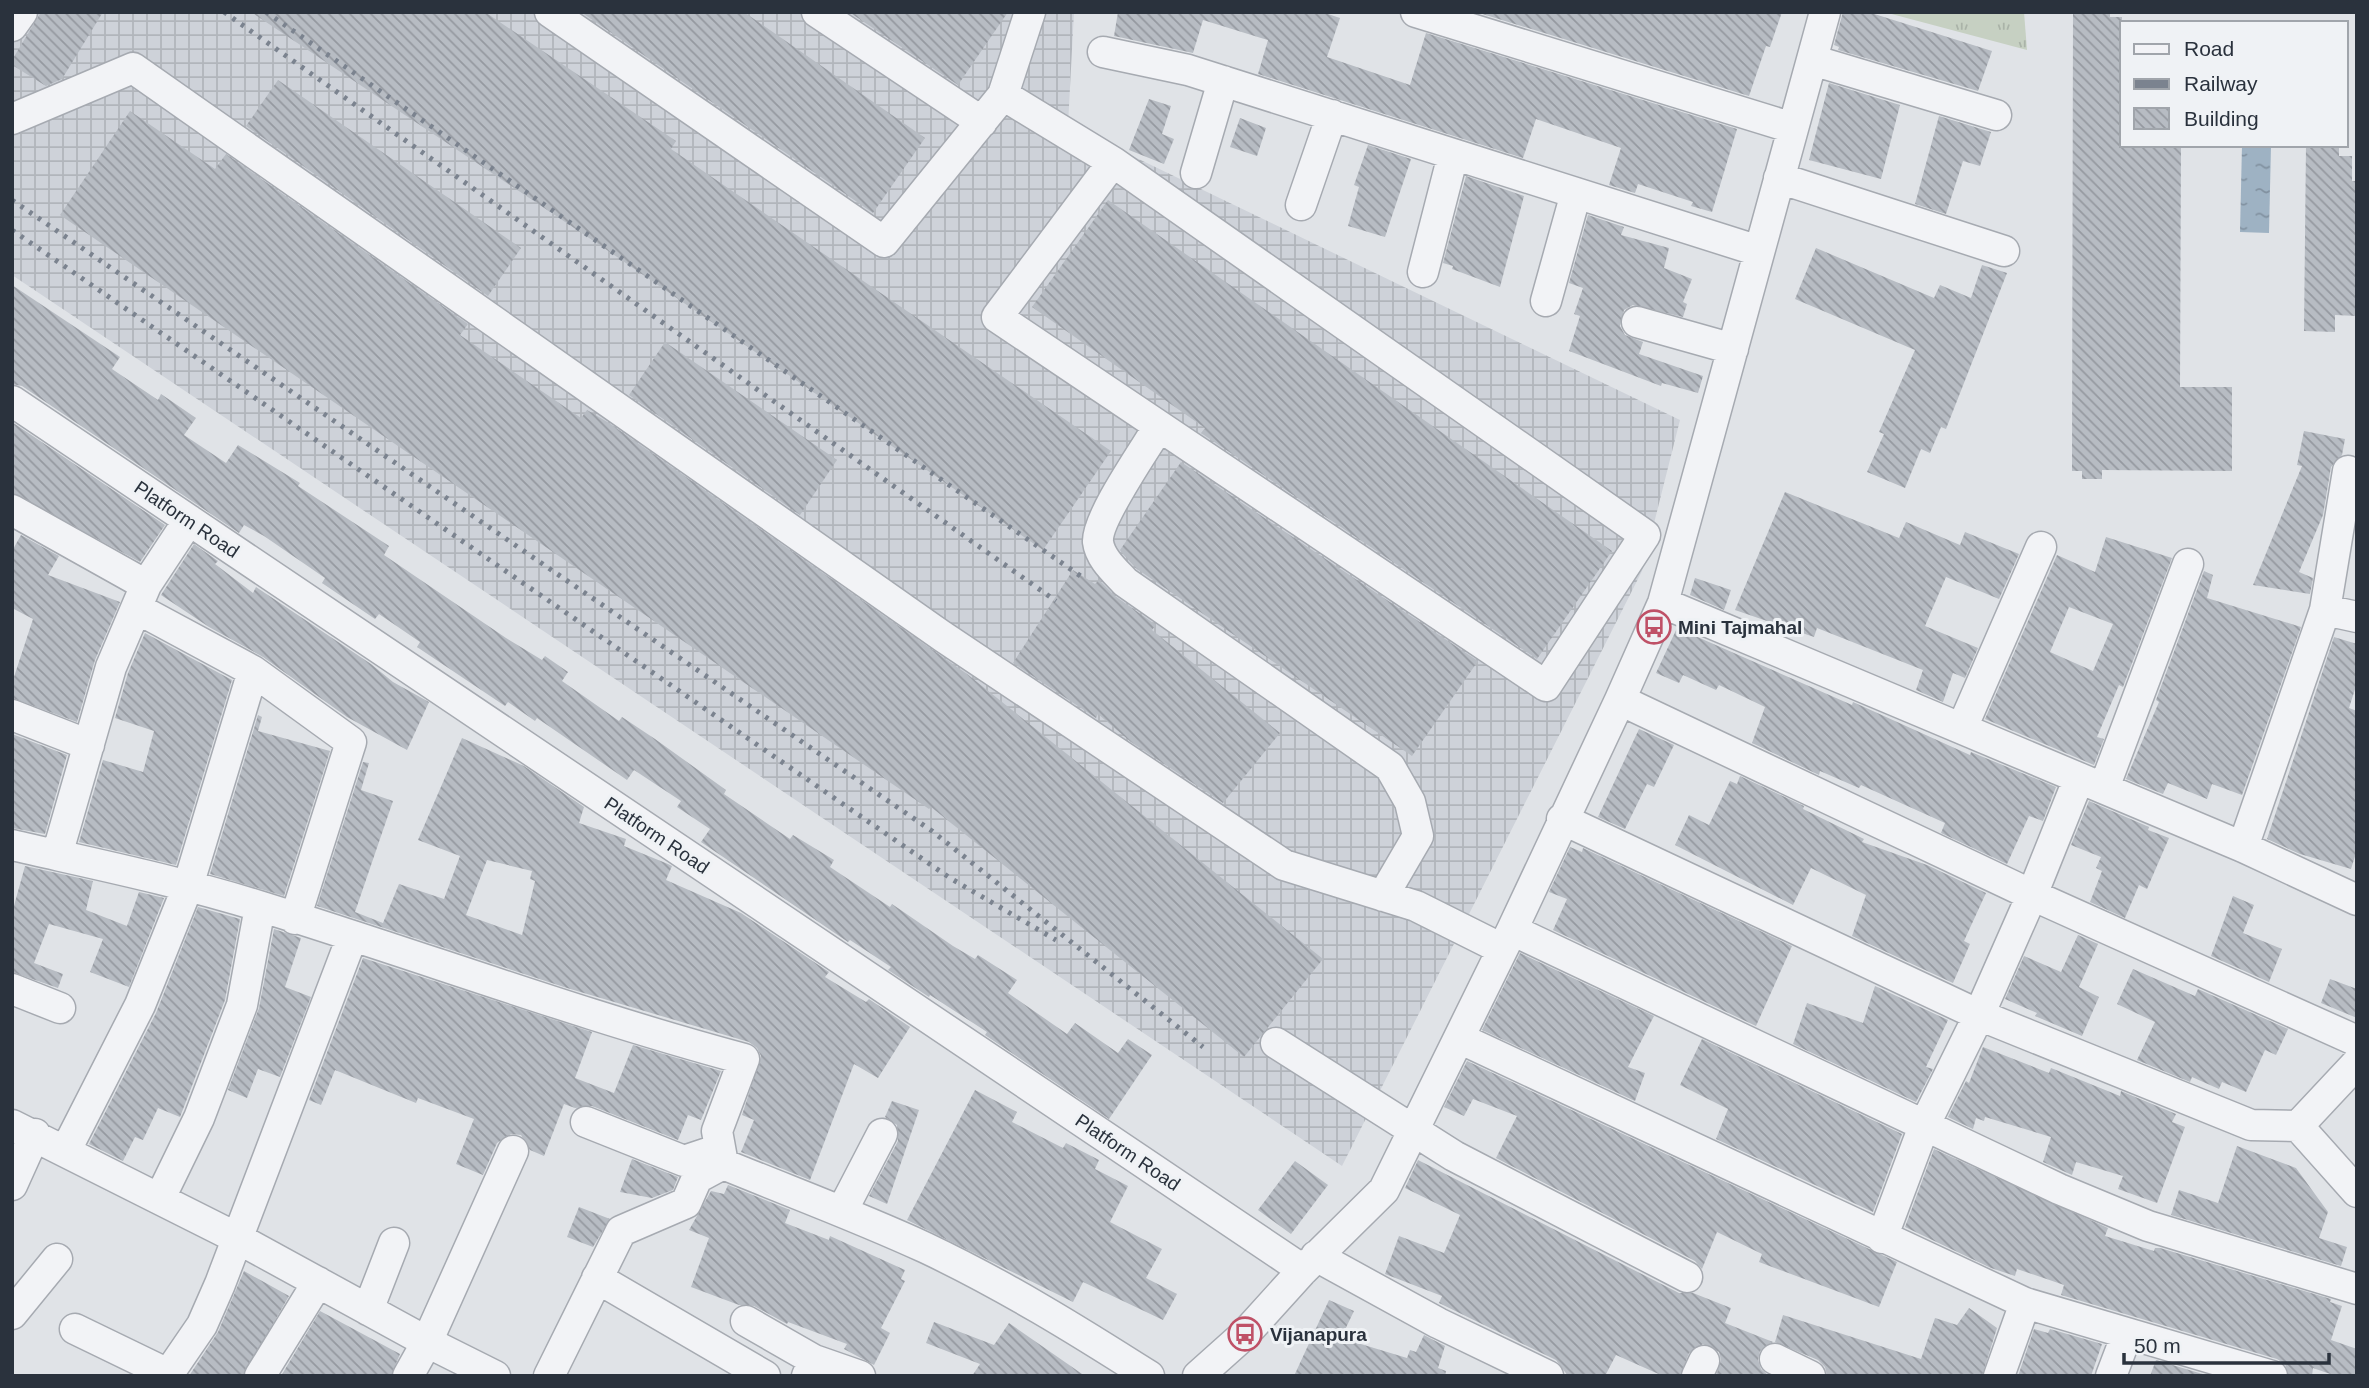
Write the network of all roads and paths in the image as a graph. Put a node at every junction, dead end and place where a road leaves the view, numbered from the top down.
1 (22, 12) edge
2 (550, 12) edge
3 (817, 12) edge
4 (1030, 12) edge
5 (1416, 12) edge
6 (1825, 12) edge
7 (12, 26) edge
8 (1103, 52) dead end
9 (1812, 60) junction
10 (1223, 81) junction
11 (1003, 95) junction
12 (1996, 115) dead end
13 (1332, 116) junction
14 (12, 119) edge
15 (982, 122) junction
16 (1793, 128) junction
17 (1453, 156) junction
18 (1113, 162) junction
19 (1196, 173) dead end
20 (1779, 178) junction
21 (1576, 193) junction
22 (1301, 205) dead end
23 (1759, 251) junction
24 (2004, 251) dead end
25 (1423, 272) dead end
26 (1546, 301) dead end
27 (1637, 322) dead end
28 (1733, 349) junction
29 (12, 401) edge
30 (1159, 426) junction
31 (2348, 471) dead end
32 (12, 510) edge
33 (189, 520) junction
34 (2042, 547) dead end
35 (2188, 564) dead end
36 (142, 597) junction
37 (1663, 603) junction
38 (2325, 610) junction
39 (2357, 617) edge
40 (253, 671) junction
41 (1620, 700) junction
42 (12, 715) edge
43 (1962, 728) junction
44 (89, 745) junction
45 (2091, 783) junction
46 (1562, 819) junction
47 (12, 845) edge
48 (2243, 847) junction
49 (57, 855) junction
50 (188, 886) junction
51 (2032, 895) junction
52 (2355, 895) edge
53 (1383, 896) junction
54 (260, 906) junction
55 (295, 919) junction
56 (352, 937) junction
57 (1507, 940) junction
58 (12, 989) edge
59 (60, 1007) dead end
60 (1979, 1015) junction
61 (1459, 1038) junction
62 (2357, 1041) edge
63 (1276, 1042) dead end
64 (2357, 1063) edge
65 (586, 1122) dead end
66 (1924, 1126) junction
67 (2298, 1126) junction
68 (24, 1129) edge
69 (1413, 1130) junction
70 (882, 1134) dead end
71 (66, 1150) junction
72 (513, 1151) dead end
73 (721, 1157) junction
74 (12, 1185) edge
75 (2357, 1192) edge
76 (160, 1198) junction
77 (842, 1211) junction
78 (237, 1238) junction
79 (1882, 1238) junction
80 (394, 1243) dead end
81 (57, 1259) dead end
82 (1309, 1263) junction
83 (597, 1278) junction
84 (1687, 1278) dead end
85 (317, 1282) junction
86 (2357, 1289) edge
87 (2025, 1303) junction
88 (368, 1310) junction
89 (12, 1314) edge
90 (746, 1321) dead end
91 (75, 1329) dead end
92 (2127, 1334) junction
93 (427, 1342) junction
94 (1775, 1359) dead end
95 (811, 1368) edge
96 (168, 1375) edge
97 (260, 1376) edge
98 (408, 1376) edge
99 (495, 1376) edge
100 (549, 1376) edge
101 (765, 1376) edge
102 (859, 1376) edge
103 (1149, 1376) edge
104 (1198, 1376) edge
105 (1548, 1376) edge
106 (1810, 1376) edge
107 (1999, 1376) edge
108 (2111, 1376) edge
109 (2272, 1376) edge

1 - 7 street
2 - 15 street
3 - 15 street
4 - 11 street
5 - 16 street
6 - 9 street
8 - 10 street
9 - 12 street
9 - 16 street
10 - 13 street
10 - 19 street
11 - 15 street
11 - 18 street
13 - 17 street
13 - 22 street
14 - 53 street
16 - 20 street
17 - 21 street
17 - 25 street
18 - 30 street
18 - 30 street
20 - 23 street
20 - 24 street
21 - 23 street
21 - 26 street
23 - 28 street
27 - 28 street
28 - 37 street
29 - 33 street, Platform Road
30 - 53 street
31 - 38 street
32 - 36 street
33 - 36 street
33 - 82 street, Platform Road
34 - 43 street
35 - 45 street
36 - 40 street
36 - 44 street
37 - 41 street
37 - 43 street
38 - 39 street
38 - 48 street
40 - 50 street
40 - 55 street
41 - 46 street
41 - 51 street
42 - 44 street
43 - 45 street
44 - 49 street
45 - 48 street
45 - 51 street
46 - 57 street
46 - 60 street
47 - 49 street
48 - 52 street
49 - 50 street
50 - 54 street
50 - 71 street
51 - 60 street
51 - 62 street
53 - 57 street
54 - 55 street
54 - 76 street
55 - 56 street
56 - 73 street
56 - 78 street
57 - 61 street
57 - 66 street
58 - 59 street
60 - 66 street
60 - 67 street
61 - 69 street
61 - 79 street
63 - 69 street
64 - 67 street
65 - 73 street
66 - 79 street
66 - 86 street
67 - 75 street
68 - 71 street
68 - 74 street
69 - 82 street
69 - 84 street
70 - 77 street
71 - 76 street
72 - 93 street
73 - 77 street
73 - 83 street
76 - 78 street
77 - 103 street
78 - 85 street
78 - 96 street
79 - 87 street
80 - 88 street
81 - 89 street
82 - 104 street
82 - 105 street, Platform Road
83 - 100 street
83 - 101 street
85 - 88 street
85 - 97 street
87 - 92 street
87 - 107 street
88 - 93 street
90 - 95 street
91 - 96 street
92 - 108 street
92 - 109 street
93 - 98 street
93 - 99 street
94 - 106 street
95 - 102 street

